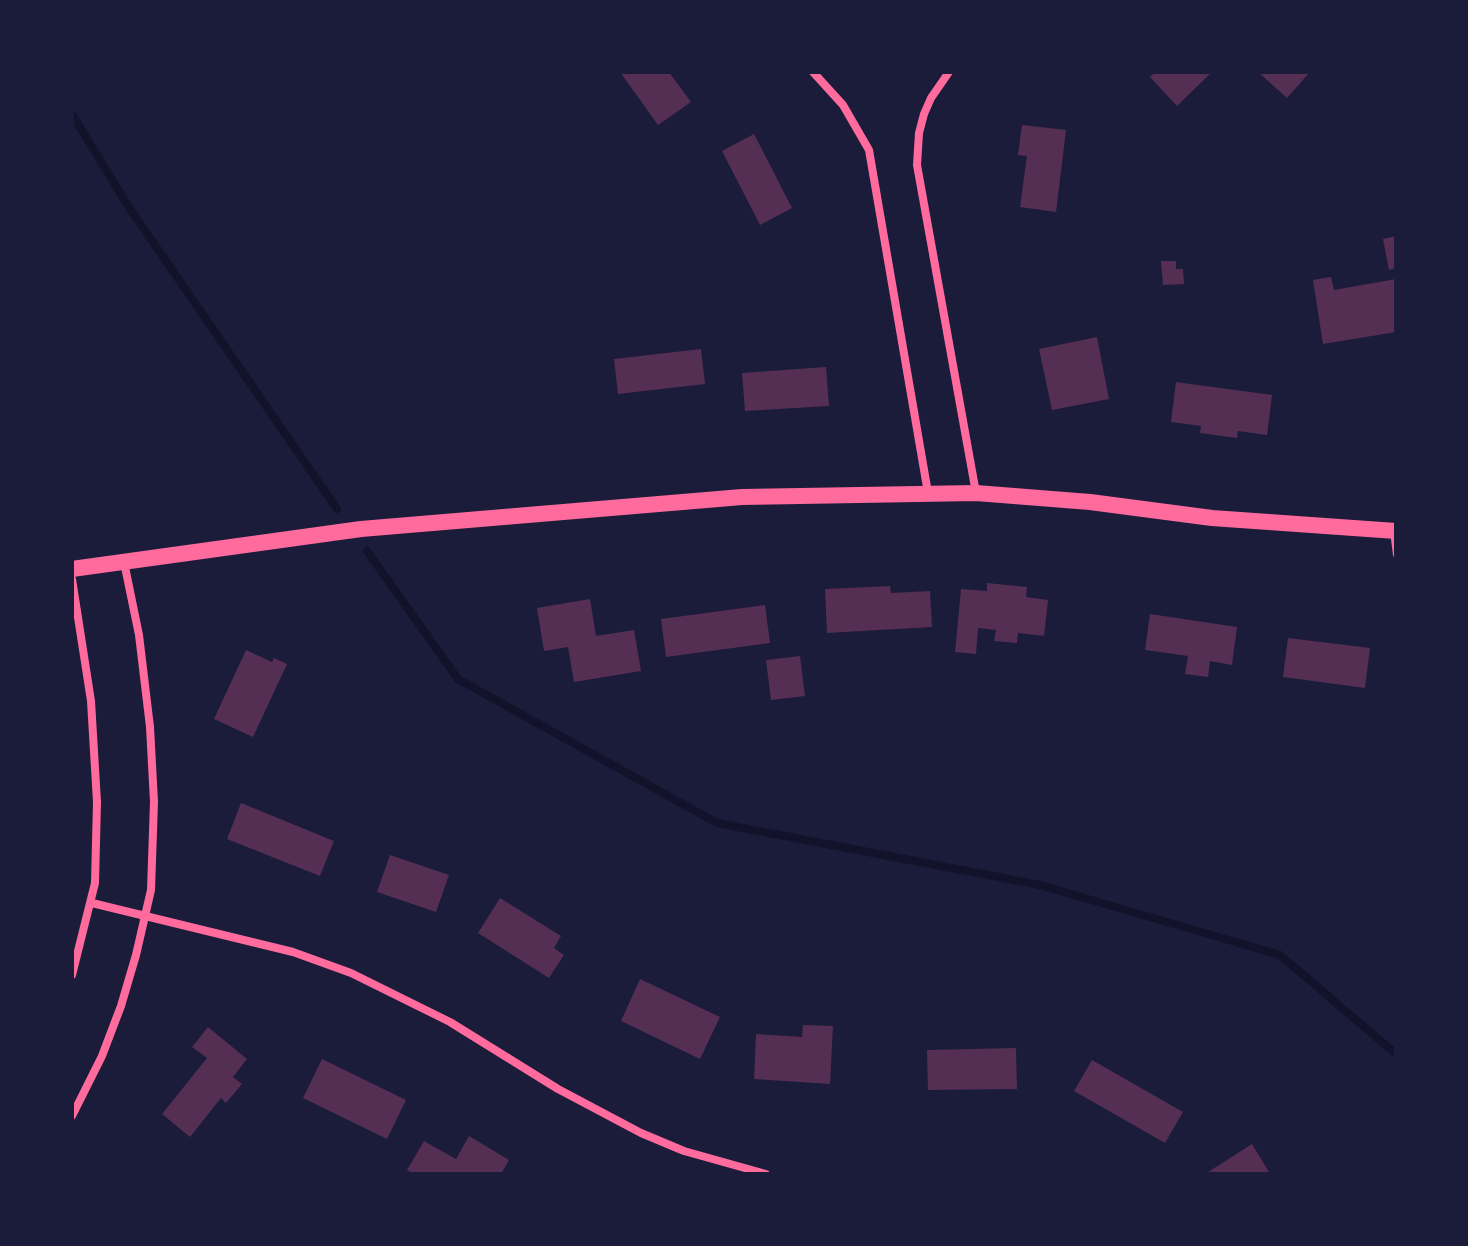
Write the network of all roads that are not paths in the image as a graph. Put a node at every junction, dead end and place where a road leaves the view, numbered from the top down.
1 (813, 72) edge
2 (949, 72) edge
3 (928, 493) junction
4 (976, 493) junction
5 (1394, 531) edge
6 (1396, 555) edge
7 (124, 562) junction
8 (72, 569) edge
9 (72, 579) edge
10 (92, 903) junction
11 (146, 916) junction
12 (72, 975) edge
13 (72, 1116) edge
14 (766, 1174) edge

1 - 3 street
2 - 4 street
3 - 4 main road
3 - 7 main road
4 - 5 main road
5 - 6 lane
7 - 8 main road
7 - 11 street
9 - 10 street
10 - 11 street
10 - 12 street
11 - 13 street
11 - 14 street

